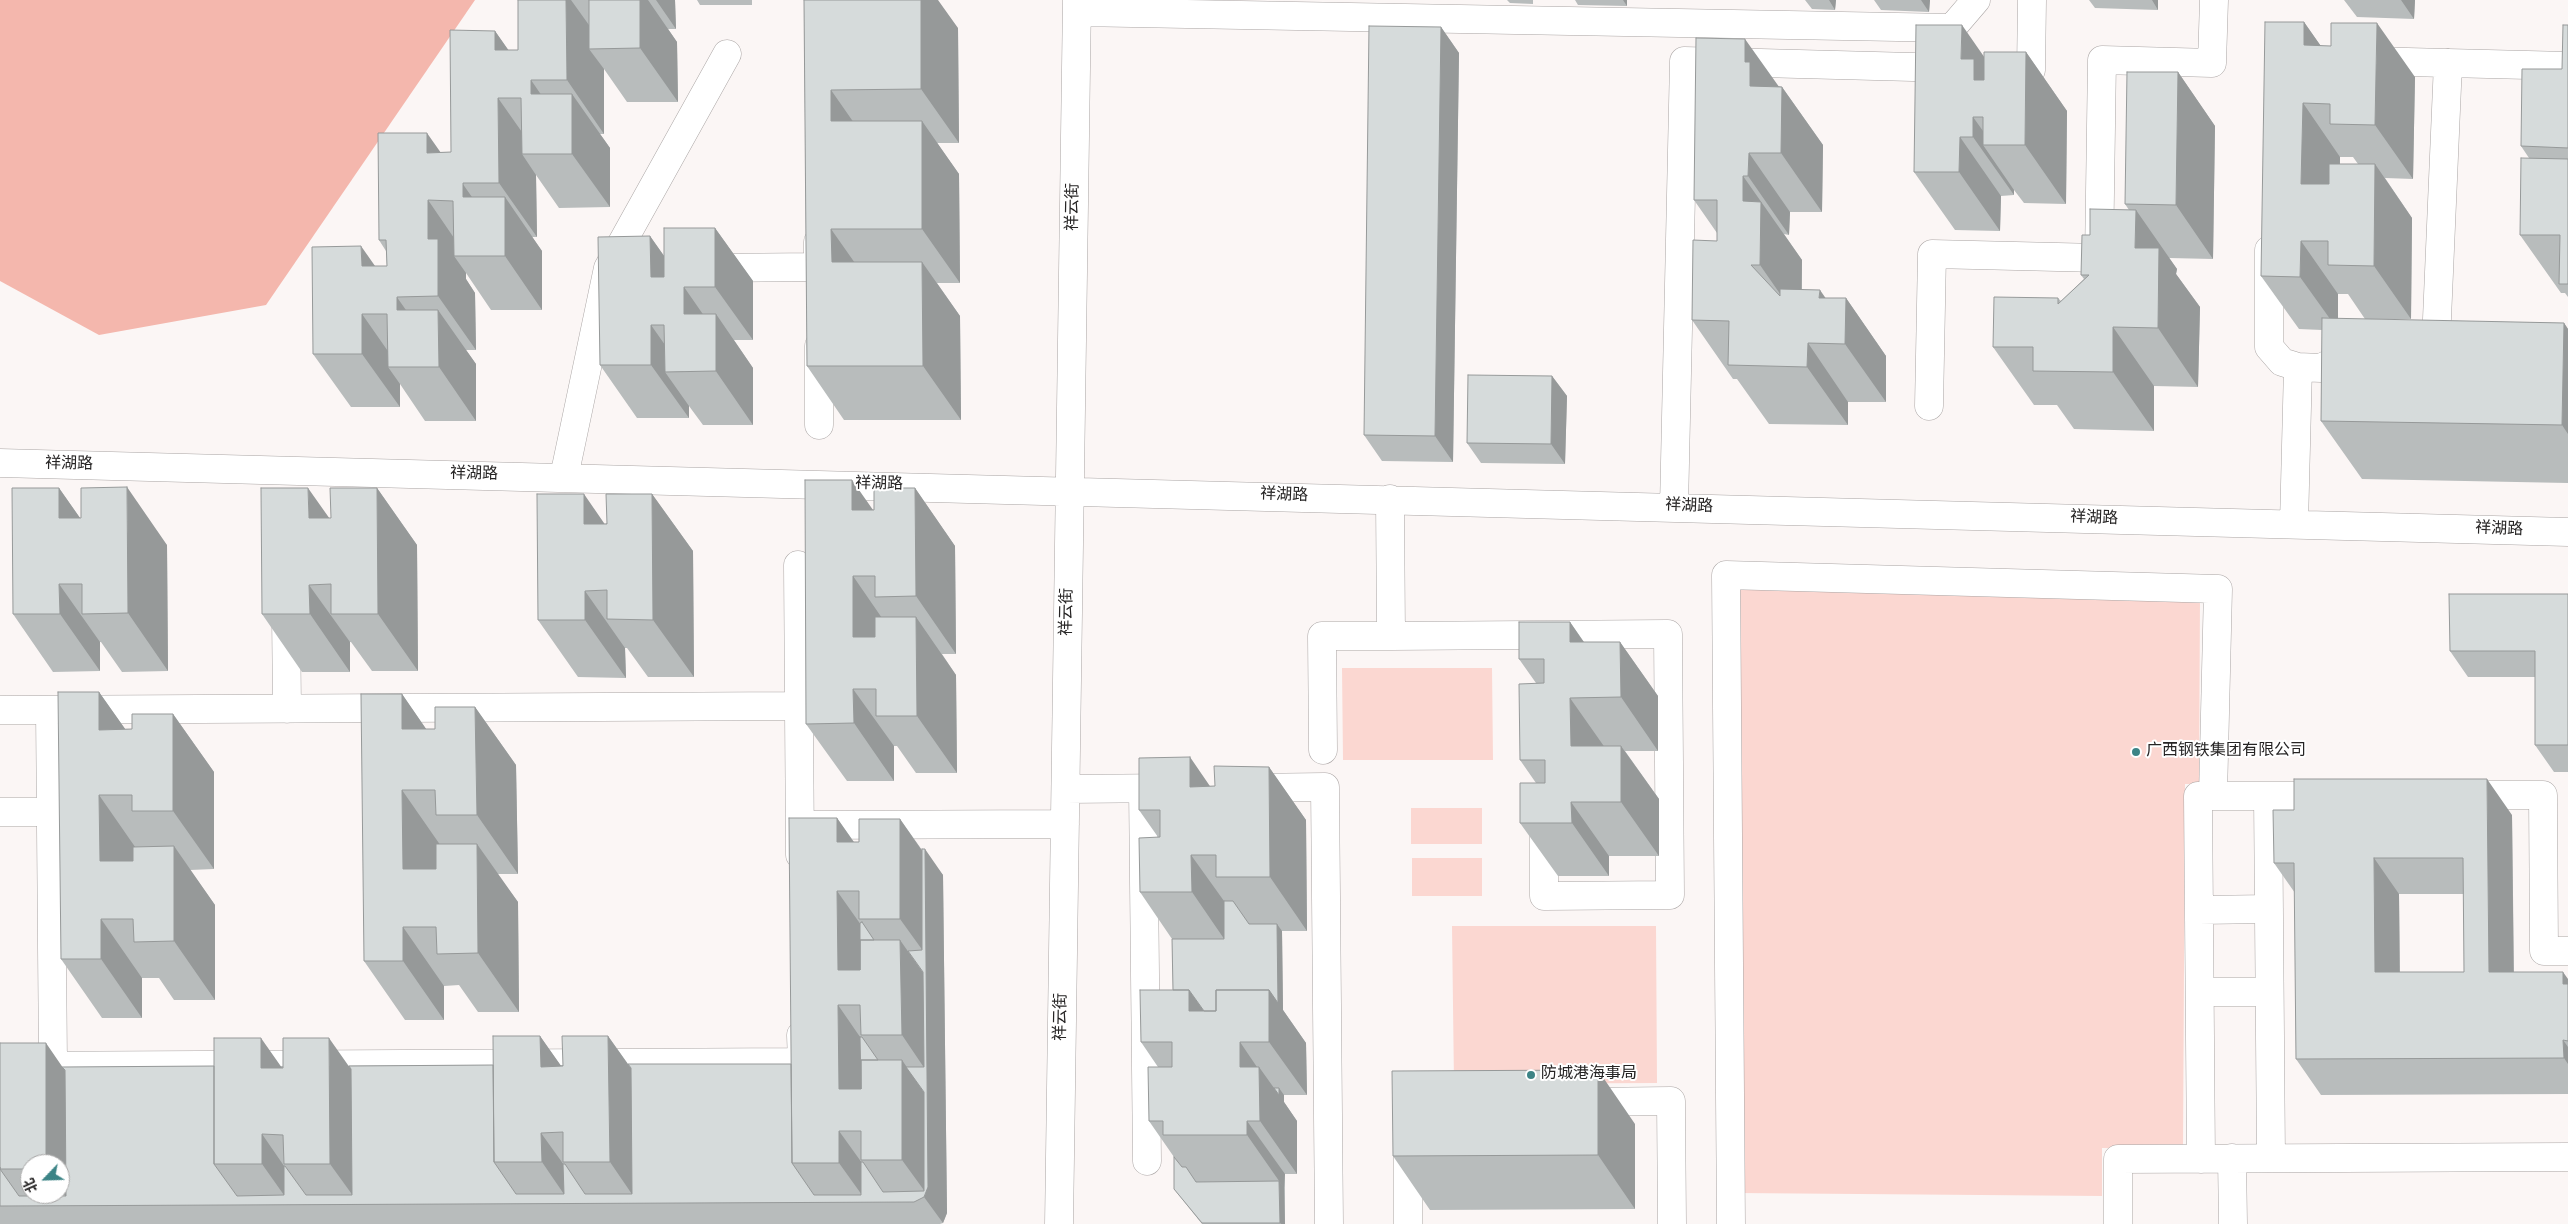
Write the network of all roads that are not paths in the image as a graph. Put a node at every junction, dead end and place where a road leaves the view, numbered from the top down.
1 (1976, 0) edge
2 (2032, 0) edge
3 (2214, 0) edge
4 (1077, 6) edge
5 (1369, 9) edge
6 (727, 54) dead end
7 (2341, 60) edge
8 (2448, 63) junction
9 (2568, 66) edge
10 (818, 218) edge
11 (2270, 228) edge
12 (818, 267) junction
13 (608, 268) junction
14 (636, 268) edge
15 (684, 268) edge
16 (2436, 342) junction
17 (2464, 343) edge
18 (2298, 367) junction
19 (1929, 406) dead end
20 (819, 425) dead end
21 (0, 464) edge
22 (285, 471) junction
23 (564, 477) junction
24 (1070, 490) junction
25 (1390, 499) junction
26 (285, 501) edge
27 (1674, 507) junction
28 (2294, 524) junction
29 (2568, 532) edge
30 (798, 565) dead end
31 (286, 590) edge
32 (1543, 635) junction
33 (1391, 636) junction
34 (1543, 664) edge
35 (799, 706) junction
36 (287, 709) junction
37 (0, 710) edge
38 (50, 710) junction
39 (1323, 750) dead end
40 (1143, 788) junction
41 (1066, 789) junction
42 (2213, 796) junction
43 (2268, 796) junction
44 (2356, 796) edge
45 (2434, 796) edge
46 (1544, 799) edge
47 (0, 812) edge
48 (50, 812) junction
49 (1065, 824) junction
50 (800, 825) junction
51 (800, 884) edge
52 (2269, 909) junction
53 (2199, 910) junction
54 (2568, 951) edge
55 (2200, 992) junction
56 (2269, 992) junction
57 (801, 1012) edge
58 (53, 1065) junction
59 (0, 1066) edge
60 (1554, 1102) edge
61 (1408, 1112) edge
62 (2568, 1157) edge
63 (2232, 1158) junction
64 (2271, 1158) junction
65 (2201, 1159) junction
66 (1147, 1161) edge
67 (1060, 1194) junction
68 (1043, 1224) edge
69 (1060, 1224) edge
70 (1080, 1224) edge
71 (1329, 1224) edge
72 (1408, 1224) edge
73 (1672, 1224) edge
74 (1731, 1224) edge
75 (2118, 1224) edge
76 (2233, 1224) edge

1 - 5 street
2 - 27 street
3 - 19 street
4 - 5 street
4 - 24 street, 祥云街
6 - 13 street
7 - 8 street
8 - 9 street
8 - 16 street
10 - 12 street
11 - 18 street
12 - 15 street
12 - 20 street
13 - 14 street
13 - 23 street
16 - 17 street
16 - 18 street
18 - 28 street
21 - 22 street, 祥湖路
22 - 23 street, 祥湖路
22 - 26 street
23 - 24 street, 祥湖路
24 - 25 street, 祥湖路
24 - 41 street, 祥云街
25 - 27 street, 祥湖路
25 - 33 street
27 - 28 street, 祥湖路
28 - 29 street, 祥湖路
30 - 35 street
31 - 36 street
32 - 33 street
32 - 34 street
32 - 46 street
33 - 39 street
35 - 36 street
35 - 50 street
36 - 38 street
37 - 38 street
38 - 48 street
40 - 41 street
40 - 66 street
40 - 71 street
41 - 49 street, 祥云街
42 - 43 street
42 - 53 street
42 - 74 street
43 - 44 street
43 - 52 street
45 - 54 street
47 - 48 street
48 - 58 street
49 - 50 street
49 - 67 street, 祥云街
50 - 51 street
52 - 53 street
52 - 56 street
53 - 55 street
55 - 56 street
55 - 65 street
56 - 64 street
57 - 58 street
58 - 59 street
60 - 73 street
61 - 72 street
62 - 64 street
63 - 64 street
63 - 65 street
63 - 76 street
65 - 75 street
67 - 68 street
67 - 69 street, 祥云街
67 - 70 street

